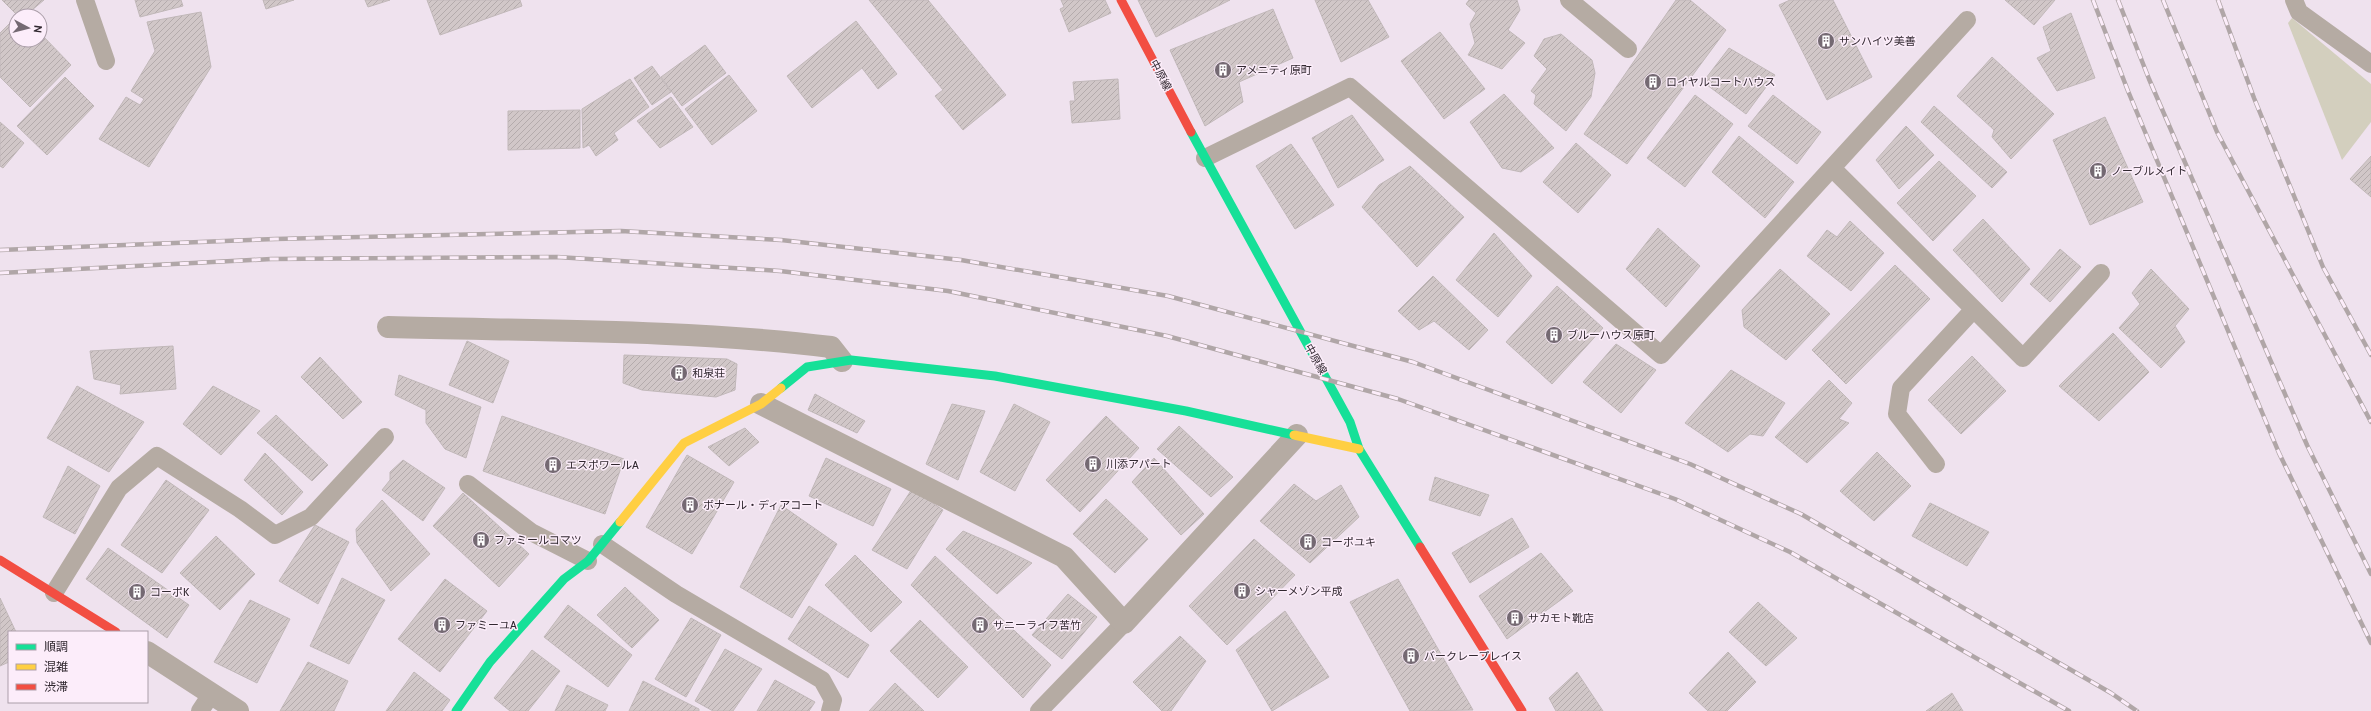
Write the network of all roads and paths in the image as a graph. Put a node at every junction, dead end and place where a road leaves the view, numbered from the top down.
1 (85, 0) edge
2 (1121, 0) edge
3 (1569, 0) edge
4 (2294, 0) edge
5 (1967, 20) dead end
6 (1628, 49) dead end
7 (106, 61) dead end
8 (2371, 64) edge
9 (1205, 158) junction
10 (1833, 169) junction
11 (2101, 273) dead end
12 (1974, 309) junction
13 (388, 327) dead end
14 (842, 361) junction
15 (761, 404) junction
16 (1297, 435) junction
17 (386, 437) dead end
18 (1359, 449) junction
19 (1936, 464) dead end
20 (468, 484) dead end
21 (602, 544) junction
22 (0, 560) edge
23 (588, 560) junction
24 (54, 593) junction
25 (1124, 623) junction
26 (114, 631) edge
27 (148, 653) edge
28 (212, 693) junction
29 (200, 711) edge
30 (238, 711) edge
31 (456, 711) edge
32 (830, 711) edge
33 (1039, 711) edge
34 (1522, 711) edge

1 - 7 lane
2 - 9 street, 中原線
3 - 6 lane
4 - 8 lane
5 - 10 lane
9 - 10 lane
9 - 18 street, 中原線
10 - 12 lane
11 - 12 lane
12 - 19 lane
13 - 14 street
14 - 15 street
14 - 16 street
15 - 21 street
15 - 25 street
16 - 18 street
16 - 25 street
17 - 24 lane
18 - 34 street, 中原線
20 - 23 lane
21 - 23 street
21 - 32 lane
22 - 24 street
23 - 31 street
24 - 26 street
25 - 33 lane
27 - 28 street
28 - 29 lane
28 - 30 street

